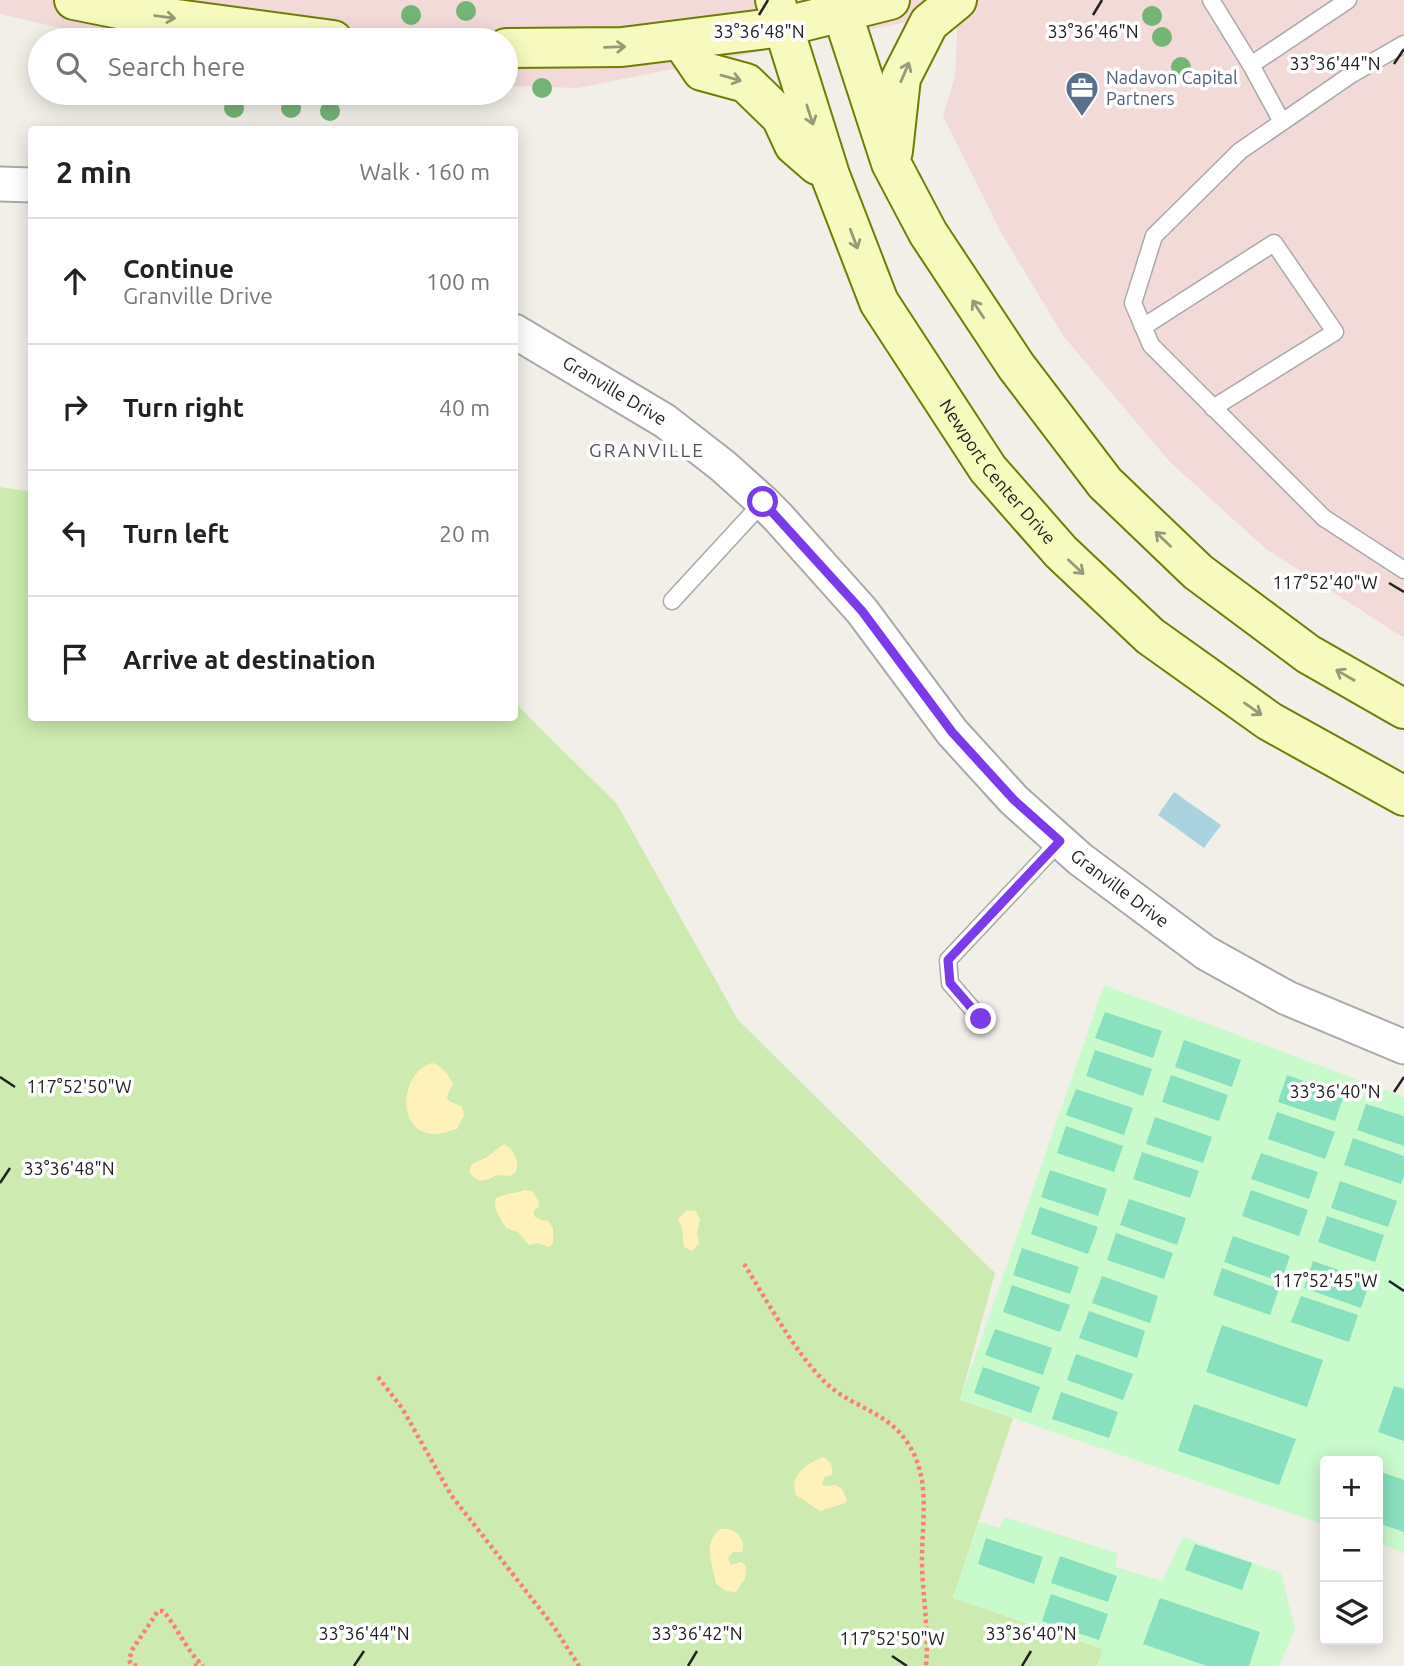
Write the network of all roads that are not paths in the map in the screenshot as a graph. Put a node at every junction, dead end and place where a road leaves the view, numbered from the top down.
1 (74, 0) edge
2 (890, 0) edge
3 (957, 0) edge
4 (1211, 0) edge
5 (1348, 0) edge
6 (840, 7) edge
7 (779, 13) edge
8 (244, 28) edge
9 (681, 40) junction
10 (1404, 44) edge
11 (518, 48) edge
12 (1251, 65) junction
13 (1282, 122) junction
14 (891, 163) junction
15 (830, 175) junction
16 (0, 184) edge
17 (28, 185) edge
18 (1143, 327) junction
19 (518, 333) edge
20 (1213, 408) junction
21 (763, 502) junction
22 (1404, 570) edge
23 (672, 601) dead end
24 (1404, 709) edge
25 (1404, 796) edge
26 (1060, 841) junction
27 (981, 1019) dead end
28 (1404, 1047) edge

1 -> 8 main road
2 - 6 main road
14 -> 3 main road
4 - 12 lane
5 - 12 lane
6 - 7 main road
6 - 14 main road
7 - 9 main road
7 -> 15 main road, Newport Center Drive
11 -> 9 main road
9 -> 15 main road
10 - 13 lane
12 - 13 lane
13 - 18 lane
24 -> 14 main road
15 -> 25 main road, Newport Center Drive
16 - 17 street
18 - 20 lane
18 - 20 lane
19 - 21 street, Granville Drive
20 - 22 lane
21 - 23 lane
21 - 26 street, Granville Drive
26 - 27 lane
26 - 28 street, Granville Drive

